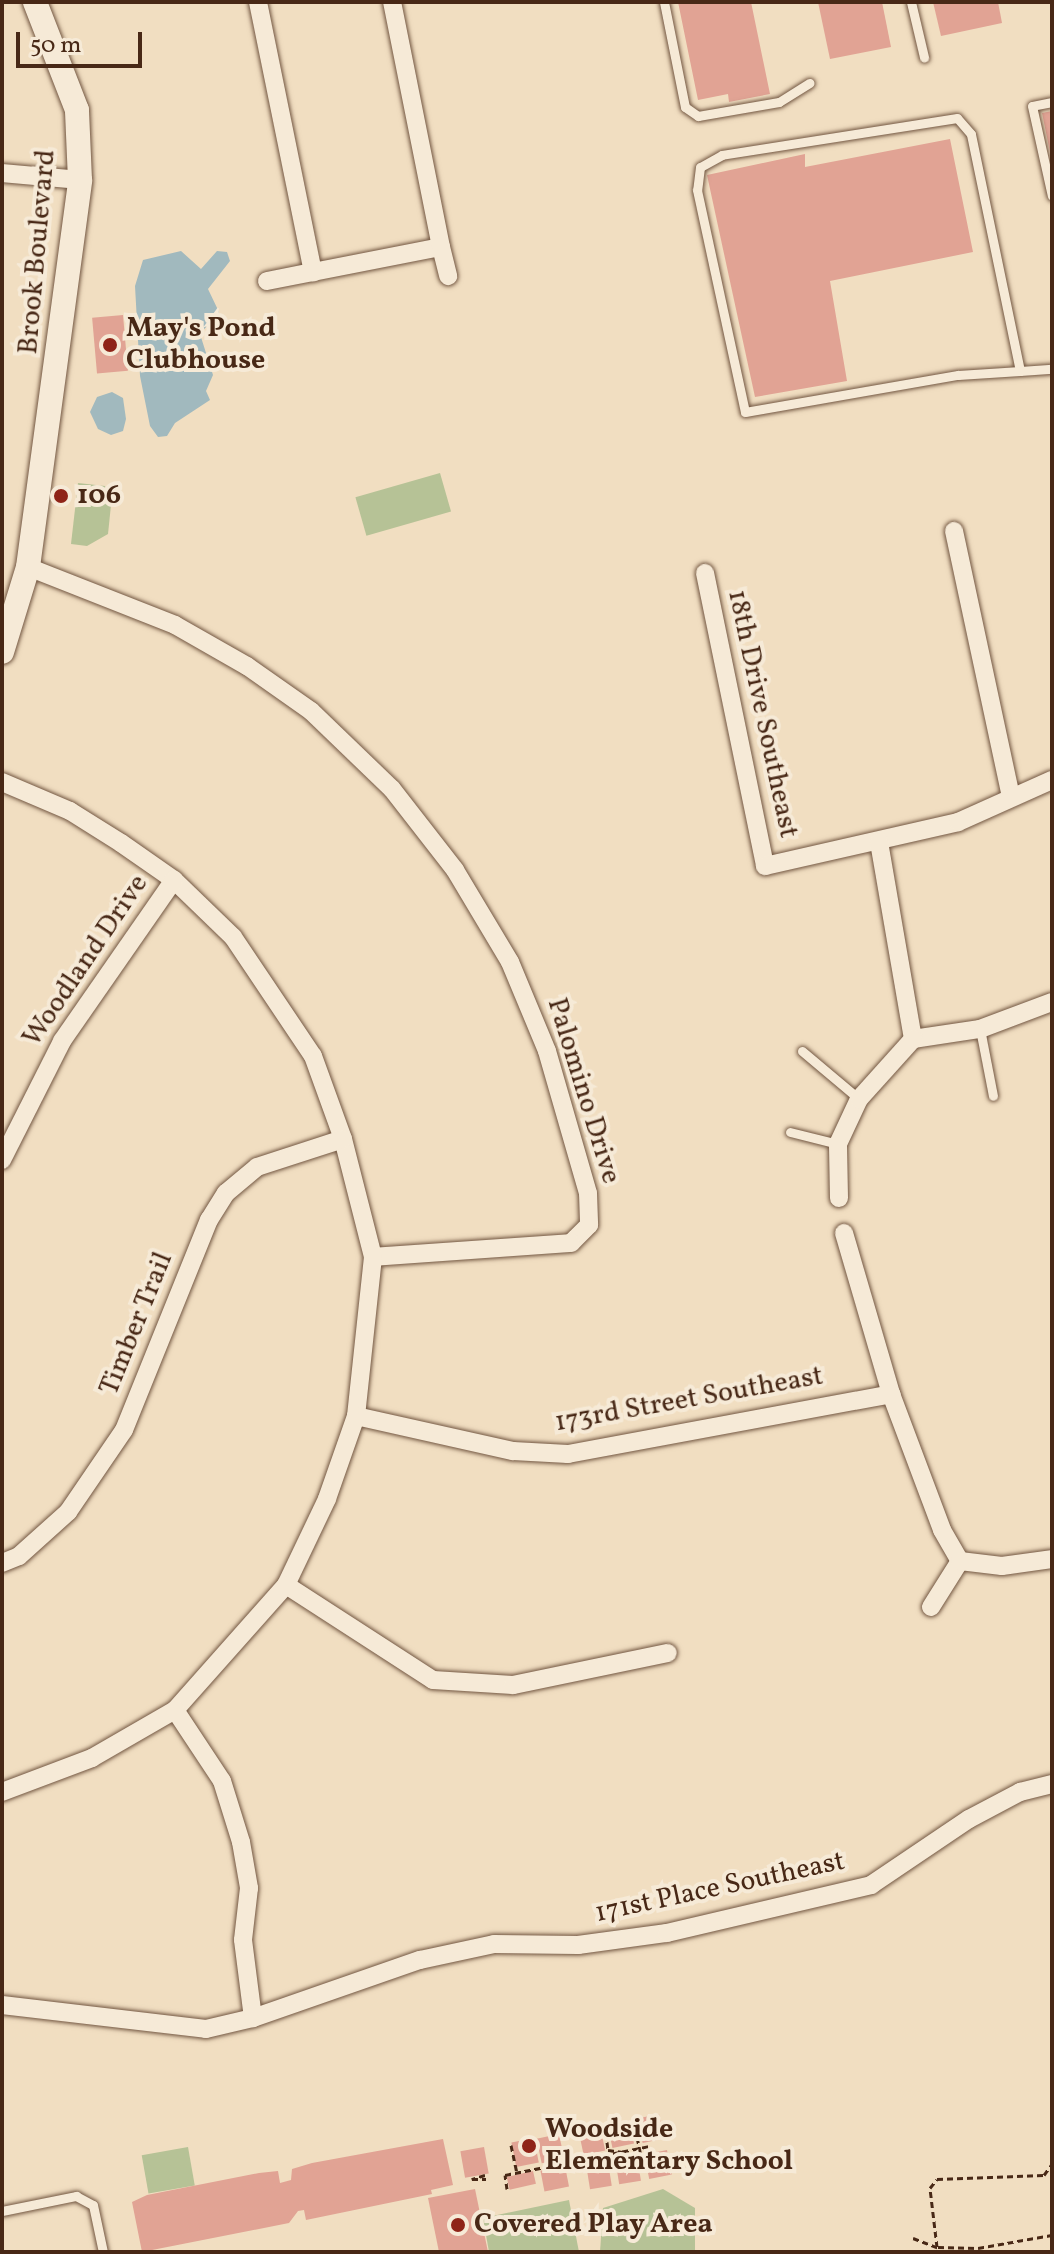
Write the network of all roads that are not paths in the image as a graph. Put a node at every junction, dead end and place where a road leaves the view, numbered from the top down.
1 (35, 2) edge
2 (258, 2) edge
3 (392, 2) edge
4 (664, 2) edge
5 (911, 2) edge
6 (924, 57) dead end
7 (809, 83) dead end
8 (1052, 102) edge
9 (2, 173) edge
10 (80, 180) junction
11 (1052, 196) edge
12 (441, 247) junction
13 (313, 272) junction
14 (448, 276) dead end
15 (267, 281) dead end
16 (1052, 369) edge
17 (1020, 371) junction
18 (954, 531) dead end
19 (28, 567) junction
20 (705, 573) dead end
21 (3, 644) edge
22 (1052, 780) edge
23 (2, 782) edge
24 (1011, 797) junction
25 (879, 842) junction
26 (174, 880) junction
27 (1052, 1002) edge
28 (980, 1029) junction
29 (913, 1039) junction
30 (802, 1051) dead end
31 (993, 1096) dead end
32 (859, 1099) junction
33 (790, 1132) dead end
34 (343, 1139) junction
35 (838, 1144) junction
36 (2, 1160) edge
37 (839, 1198) dead end
38 (844, 1233) dead end
39 (373, 1257) junction
40 (891, 1394) junction
41 (356, 1416) junction
42 (1052, 1559) edge
43 (960, 1561) junction
44 (2, 1563) edge
45 (286, 1585) junction
46 (931, 1607) dead end
47 (668, 1653) dead end
48 (175, 1710) junction
49 (1052, 1784) edge
50 (2, 1792) edge
51 (2, 2005) edge
52 (253, 2018) junction
53 (2, 2211) edge
54 (103, 2252) edge

1 - 10 street, Brook Boulevard
2 - 13 street
3 - 12 street
4 - 7 lane
5 - 6 lane
8 - 11 lane
9 - 10 street
10 - 19 street, Brook Boulevard
12 - 13 street
12 - 14 street
13 - 15 street
16 - 17 lane
17 - 17 lane
18 - 24 street
19 - 21 street, Brook Boulevard
19 - 39 street, Palomino Drive
20 - 25 street, 18th Drive Southeast
22 - 24 street
23 - 26 street
24 - 25 street
25 - 29 street
26 - 34 street
26 - 36 street, Woodland Drive
27 - 28 street
28 - 29 street
28 - 31 lane
29 - 32 street
30 - 32 lane
32 - 35 street
33 - 35 lane
34 - 39 street
34 - 44 street, Timber Trail
35 - 37 street
38 - 40 street
39 - 41 street
40 - 41 street, 173rd Street Southeast
40 - 43 street
41 - 45 street
42 - 43 street
43 - 46 street
45 - 47 street
45 - 48 street
48 - 50 street
48 - 52 street
49 - 52 street, 171st Place Southeast
51 - 52 street, 171st Place Southeast
53 - 54 lane

